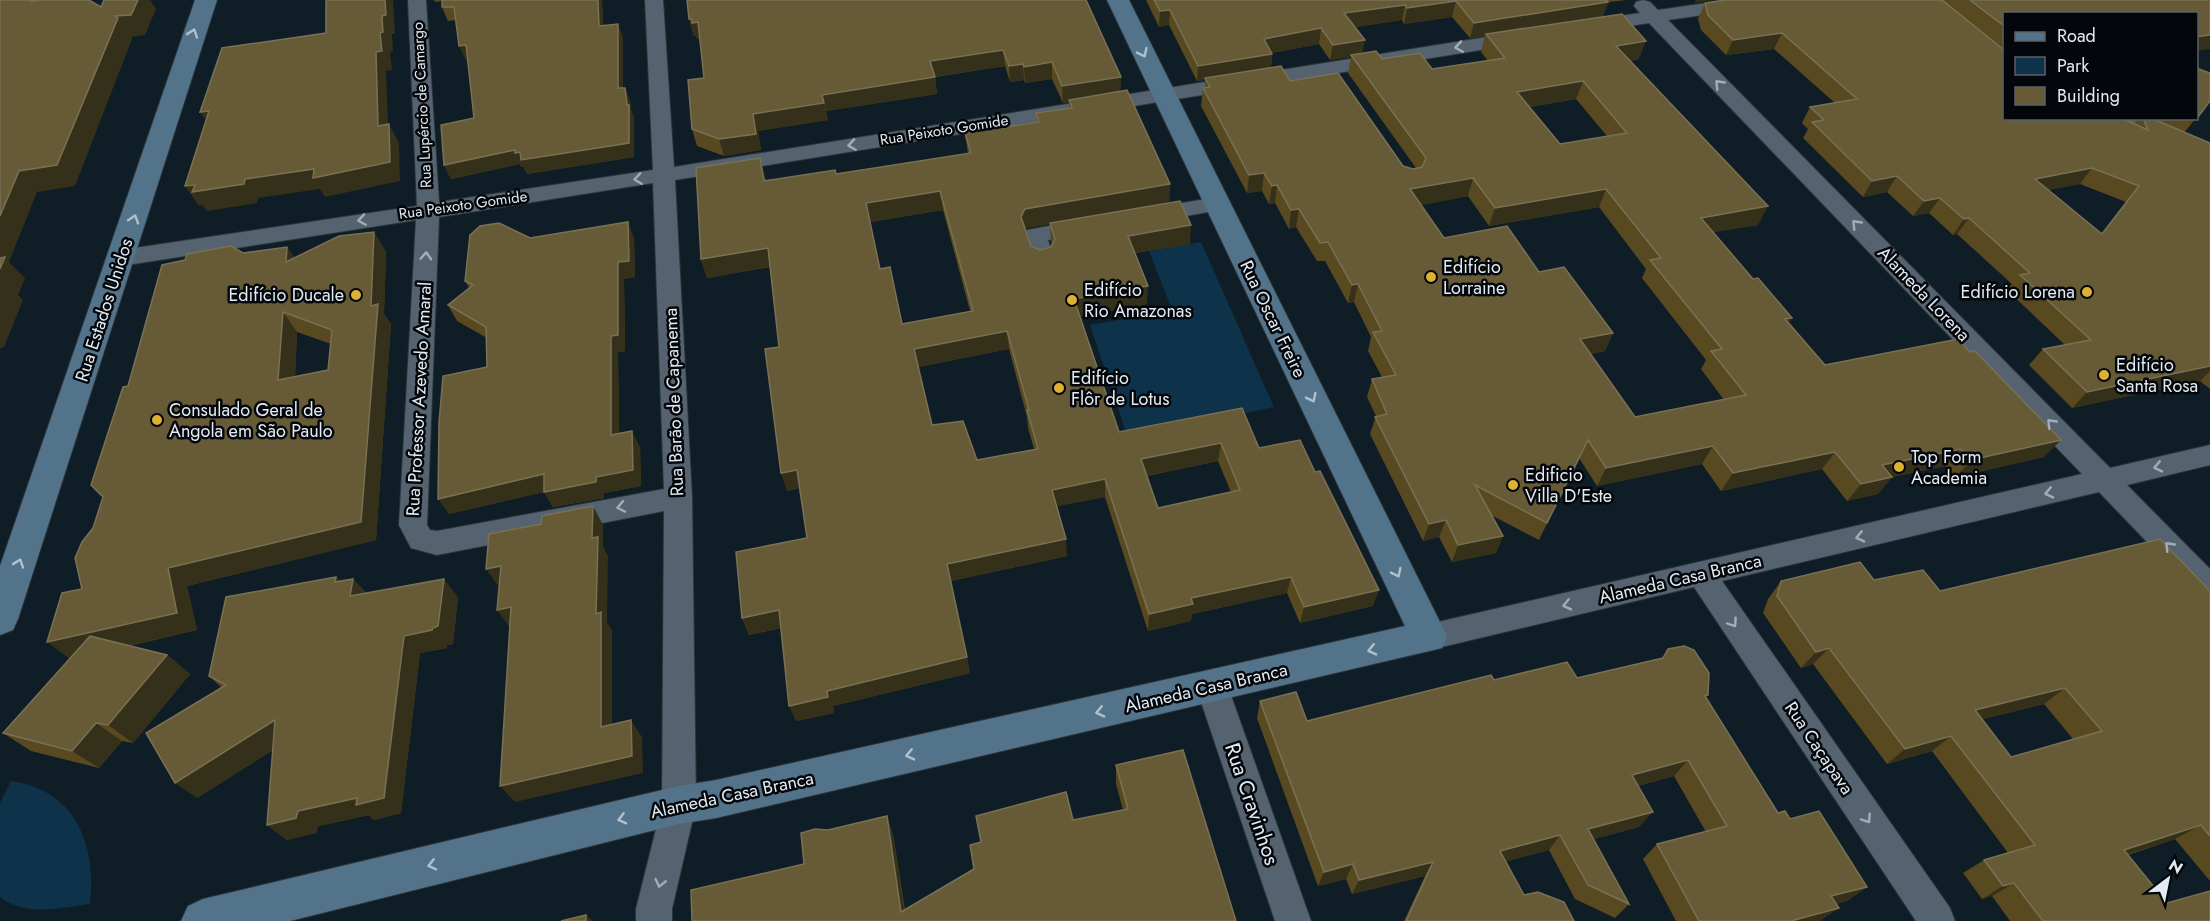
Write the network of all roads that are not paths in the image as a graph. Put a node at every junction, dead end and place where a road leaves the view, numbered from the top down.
1 (206, 0) edge
2 (417, 0) edge
3 (654, 0) edge
4 (1118, 0) edge
5 (1637, 0) edge
6 (1766, 0) edge
7 (1653, 17) junction
8 (1571, 29) edge
9 (1537, 35) edge
10 (1163, 94) junction
11 (2126, 120) edge
12 (2210, 153) edge
13 (664, 175) junction
14 (1217, 204) junction
15 (428, 210) junction
16 (121, 258) junction
17 (1042, 258) edge
18 (2210, 455) edge
19 (2106, 480) junction
20 (678, 497) junction
21 (1701, 574) junction
22 (2210, 588) edge
23 (0, 619) edge
24 (1429, 638) junction
25 (1212, 687) junction
26 (679, 805) junction
27 (203, 921) edge
28 (654, 921) edge
29 (1293, 921) edge
30 (1937, 921) edge

16 -> 1 street, Rua Estados Unidos
2 - 15 street, Rua Lupércio de Camargo
3 - 13 street, Rua Barão de Capanema
4 -> 10 street, Rua Oscar Freire
5 - 7 street, Alameda Lorena
6 - 7 street
7 - 8 street
19 -> 7 street, Alameda Lorena
9 -> 10 street, Rua Peixoto Gomide
10 -> 13 street, Rua Peixoto Gomide
10 - 14 street, Rua Oscar Freire
11 - 12 street
13 -> 15 street, Rua Peixoto Gomide
13 - 20 street, Rua Barão de Capanema
14 - 17 street
14 -> 24 street, Rua Oscar Freire
15 -> 16 street, Rua Peixoto Gomide
20 -> 15 street, Rua Professor Azevedo Amaral
23 -> 16 street, Rua Estados Unidos
18 -> 19 street, Alameda Casa Branca
19 -> 21 street, Alameda Casa Branca
22 -> 19 street, Alameda Lorena
20 - 26 street, Rua Barão de Capanema
21 -> 24 street, Alameda Casa Branca
21 -> 30 street, Rua Caçapava
24 -> 25 street, Alameda Casa Branca
25 -> 26 street, Alameda Casa Branca
25 - 29 street, Rua Cravinhos
26 -> 27 street, Alameda Casa Branca
26 -> 28 street, Rua Barão de Capanema

